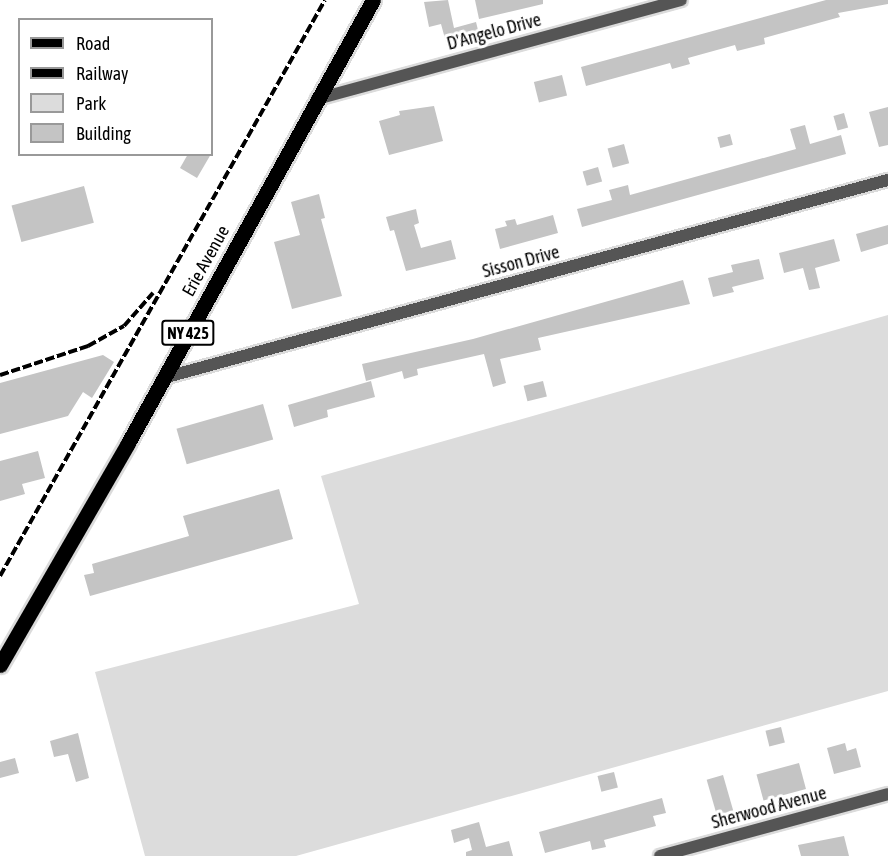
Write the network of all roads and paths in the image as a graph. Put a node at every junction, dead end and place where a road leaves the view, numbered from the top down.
1 (373, 0) edge
2 (681, 0) edge
3 (317, 99) junction
4 (888, 180) edge
5 (163, 378) junction
6 (0, 665) edge
7 (888, 794) edge
8 (660, 856) edge

1 - 3 main road, Erie Avenue / NY 425
2 - 3 street, D'Angelo Drive
3 - 5 main road, Erie Avenue / NY 425
4 - 5 street, Sisson Drive
5 - 6 main road, Erie Avenue / NY 425
7 - 8 street, Sherwood Avenue

